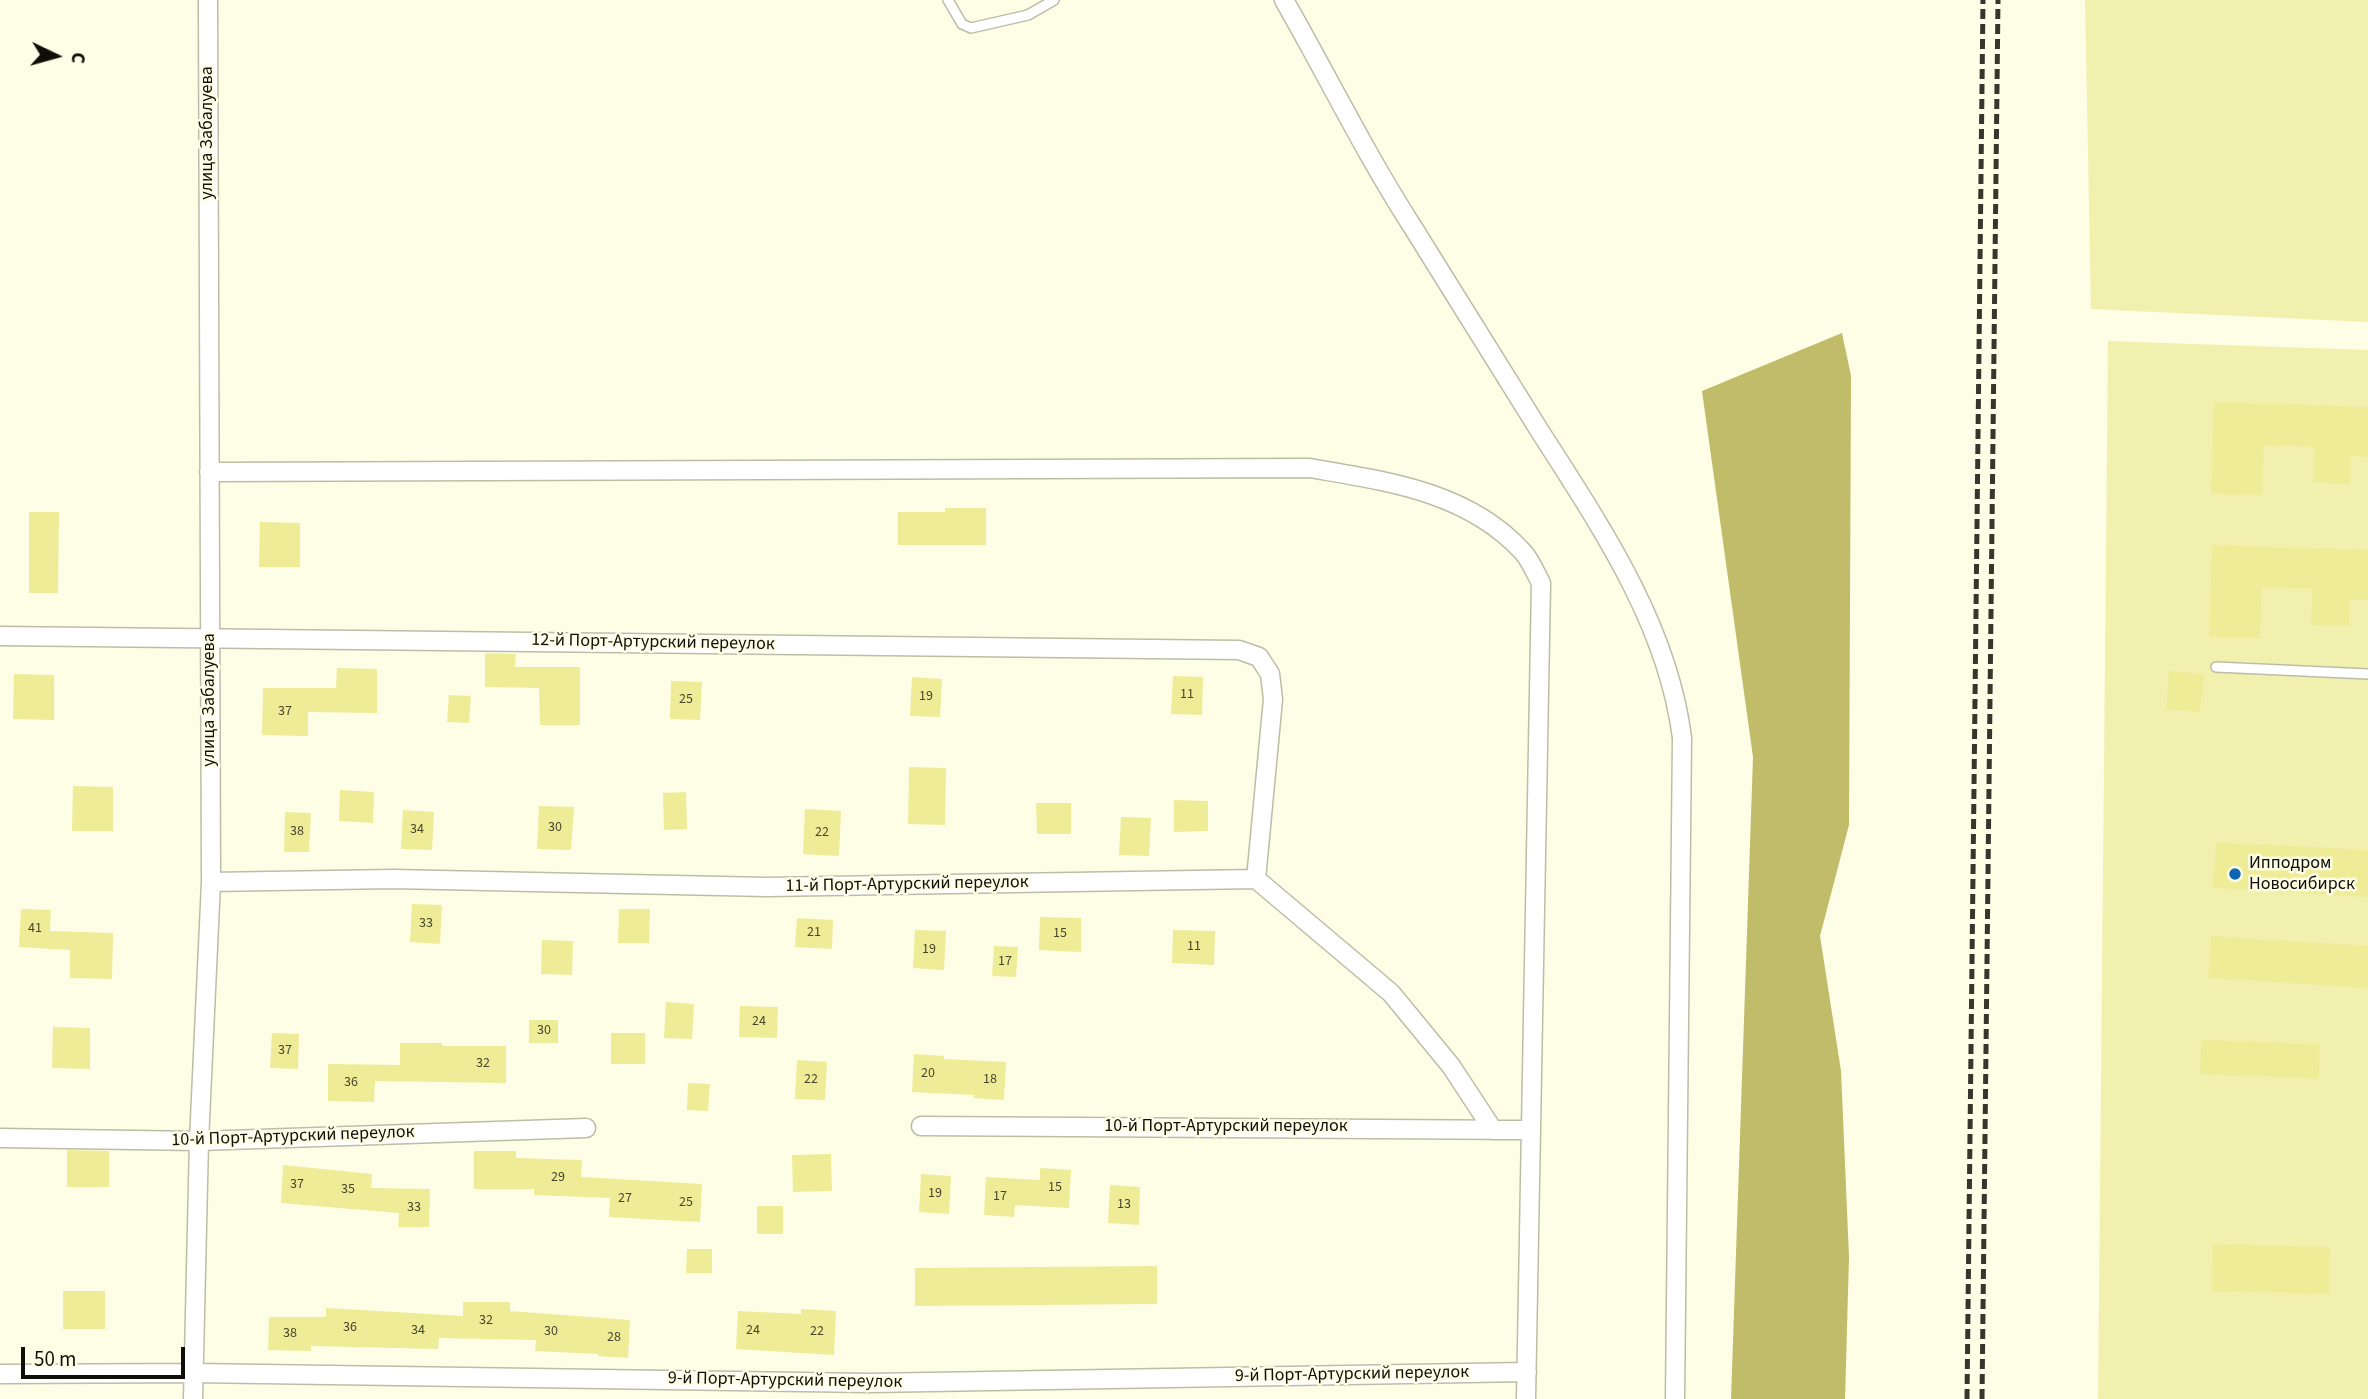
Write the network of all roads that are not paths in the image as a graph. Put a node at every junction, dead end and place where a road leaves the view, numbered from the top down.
1 (208, 0) edge
2 (948, 0) edge
3 (1055, 0) edge
4 (1284, 0) edge
5 (209, 472) junction
6 (0, 636) edge
7 (209, 638) junction
8 (2216, 667) dead end
9 (2368, 674) edge
10 (1256, 879) junction
11 (211, 882) junction
12 (921, 1126) dead end
13 (586, 1128) dead end
14 (1493, 1130) junction
15 (1530, 1130) junction
16 (0, 1138) edge
17 (199, 1141) junction
18 (1527, 1371) junction
19 (194, 1373) junction
20 (0, 1374) edge
21 (192, 1399) edge
22 (1526, 1399) edge
23 (1675, 1399) edge

1 - 5 street, улица Забалуева
2 - 3 lane
4 - 23 street
5 - 7 street, улица Забалуева
5 - 15 street
6 - 7 street, 12-й Порт-Артурский переулок
7 - 10 street, 12-й Порт-Артурский переулок
7 - 11 street, улица Забалуева
8 - 9 lane
10 - 11 street, 11-й Порт-Артурский переулок
10 - 14 street
11 - 17 street, улица Забалуева
12 - 14 street, 10-й Порт-Артурский переулок
13 - 17 street, 10-й Порт-Артурский переулок
14 - 15 street, 10-й Порт-Артурский переулок
15 - 18 street
16 - 17 street, 10-й Порт-Артурский переулок
17 - 19 street, улица Забалуева
18 - 19 street, 9-й Порт-Артурский переулок
18 - 22 street
19 - 20 street, 9-й Порт-Артурский переулок
19 - 21 street, улица Забалуева

